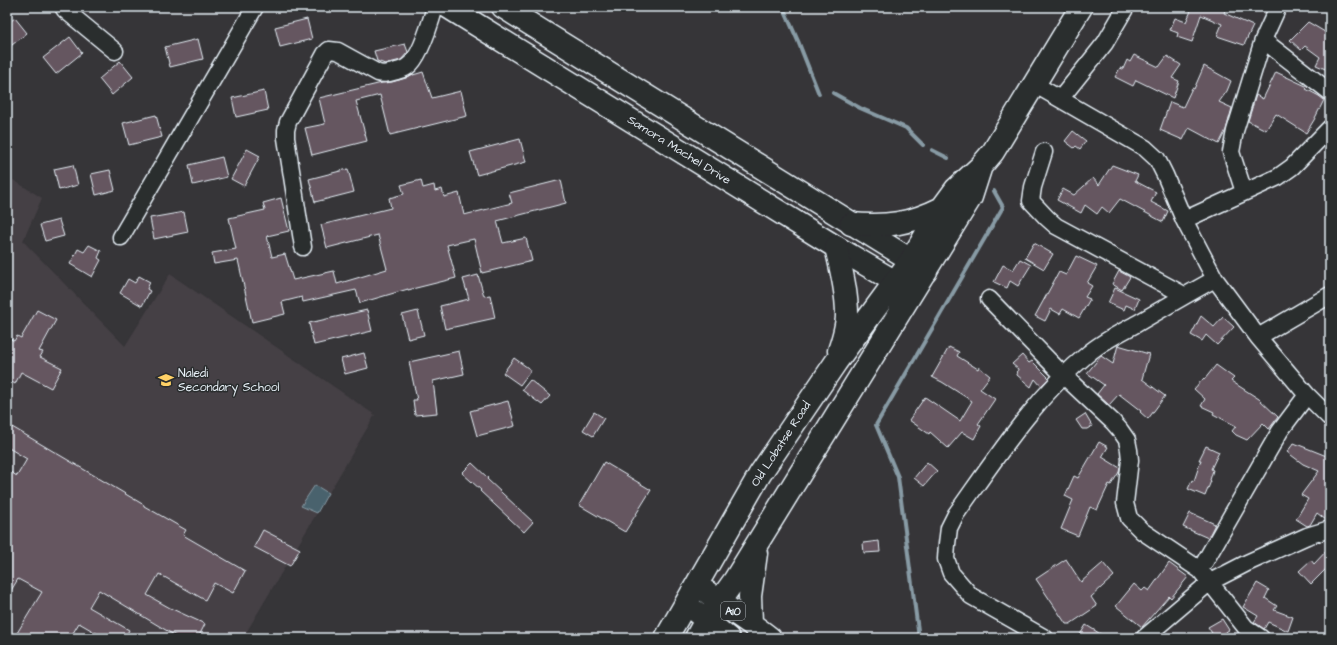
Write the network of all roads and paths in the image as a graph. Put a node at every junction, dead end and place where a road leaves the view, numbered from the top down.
1 (63, 7) edge
2 (255, 7) edge
3 (435, 7) edge
4 (448, 7) edge
5 (503, 7) edge
6 (1081, 7) edge
7 (1126, 7) edge
8 (1278, 7) edge
9 (1263, 40) junction
10 (115, 51) dead end
11 (1034, 84) junction
12 (1330, 92) edge
13 (1061, 98) junction
14 (1330, 128) edge
15 (1044, 152) dead end
16 (981, 166) junction
17 (1244, 192) junction
18 (942, 208) junction
19 (1184, 220) junction
20 (851, 224) junction
21 (121, 237) dead end
22 (303, 247) dead end
23 (836, 247) junction
24 (918, 265) junction
25 (1215, 279) junction
26 (904, 286) junction
27 (1184, 295) junction
28 (1330, 295) edge
29 (989, 299) dead end
30 (1258, 337) junction
31 (836, 362) junction
32 (1064, 376) junction
33 (1307, 394) junction
34 (1330, 418) edge
35 (1330, 529) edge
36 (758, 542) junction
37 (1200, 570) junction
38 (1210, 582) junction
39 (697, 584) junction
40 (719, 602) junction
41 (686, 603) junction
42 (751, 623) junction
43 (701, 629) edge
44 (666, 638) edge
45 (728, 638) edge
46 (770, 638) edge
47 (1045, 638) edge
48 (1144, 638) edge
49 (1260, 638) edge

1 - 10 street
2 - 21 street
3 - 22 street
4 - 23 main road, Samora Machel Drive
5 - 20 main road
6 - 11 main road
7 - 13 street
8 - 9 street
9 - 12 street
9 - 17 street
11 - 13 street
11 - 16 main road
13 - 19 street
14 - 17 street
15 - 27 street
16 - 18 main road
16 - 24 main road
17 - 19 street
18 - 20 main road
18 - 24 main road
19 - 25 street
20 - 24 main road
23 - 26 main road, Samora Machel Drive
23 - 31 main road
24 - 26 main road, Old Lobatse Road
25 - 27 street
25 - 30 street
26 - 31 main road, Old Lobatse Road
26 - 36 main road, Old Lobatse Road
27 - 32 street
28 - 30 street
29 - 32 street
30 - 33 street
31 - 39 main road, Old Lobatse Road
32 - 37 street
32 - 47 street
33 - 34 street
33 - 37 street
35 - 38 street
36 - 40 main road, Old Lobatse Road
36 - 42 main road
37 - 38 street
38 - 48 street
38 - 49 street
39 - 40 main road, A10
39 - 41 main road, Old Lobatse Road
40 - 42 main road, A10
40 - 43 main road, Old Lobatse Road
41 - 43 main road, A10
41 - 44 main road, Old Lobatse Road
42 - 46 main road, A10
43 - 45 main road, A10

